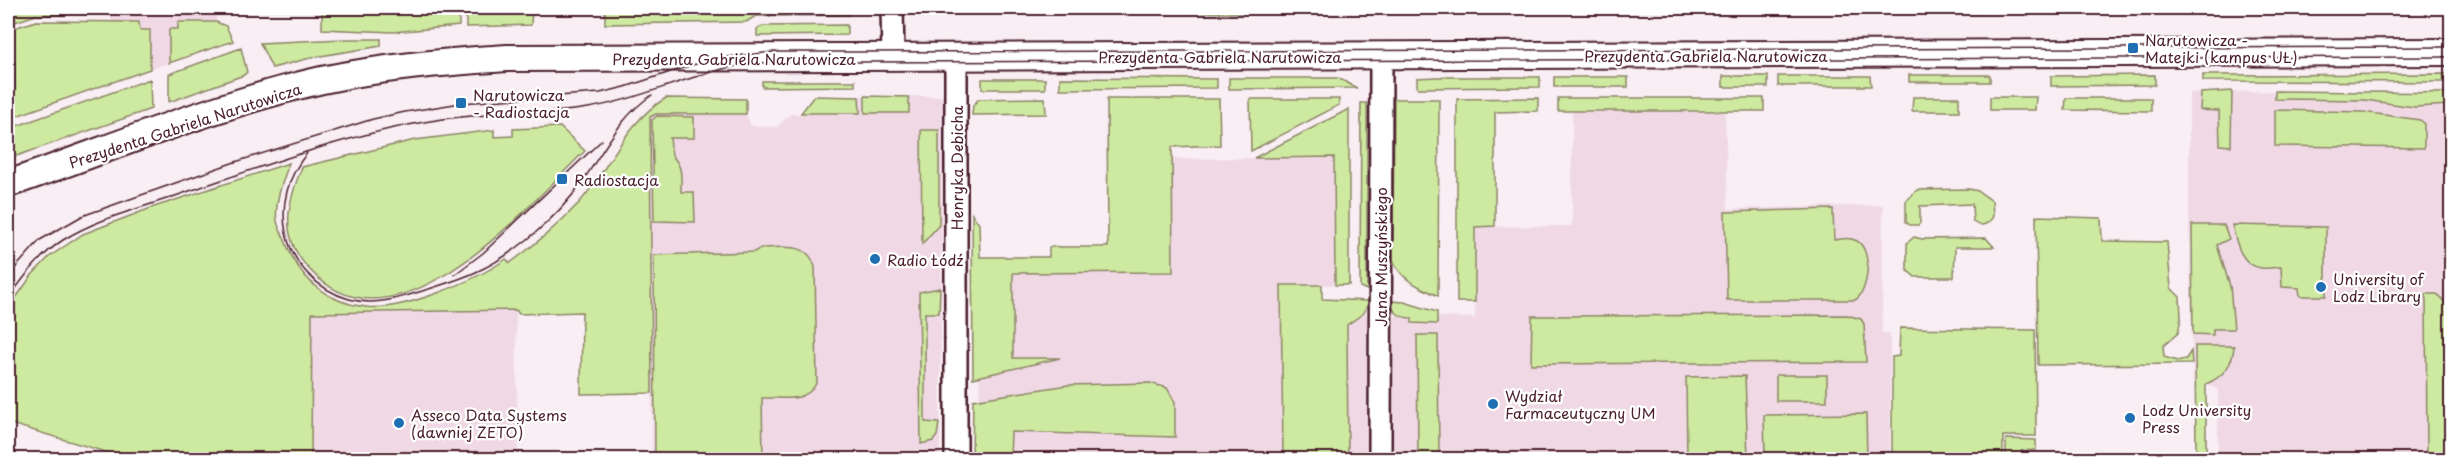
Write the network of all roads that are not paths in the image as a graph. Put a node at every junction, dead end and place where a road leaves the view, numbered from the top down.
1 (892, 8) edge
2 (2451, 52) edge
3 (1381, 55) junction
4 (893, 57) junction
5 (956, 57) junction
6 (8, 184) edge
7 (956, 459) edge
8 (1380, 459) edge

1 - 4 street
2 - 3 street, Prezydenta Gabriela Narutowicza
3 - 5 street, Prezydenta Gabriela Narutowicza
3 - 8 street, Jana Muszyńskiego
4 - 5 street, Prezydenta Gabriela Narutowicza
4 - 6 street, Prezydenta Gabriela Narutowicza
5 - 7 street, Henryka Debicha

